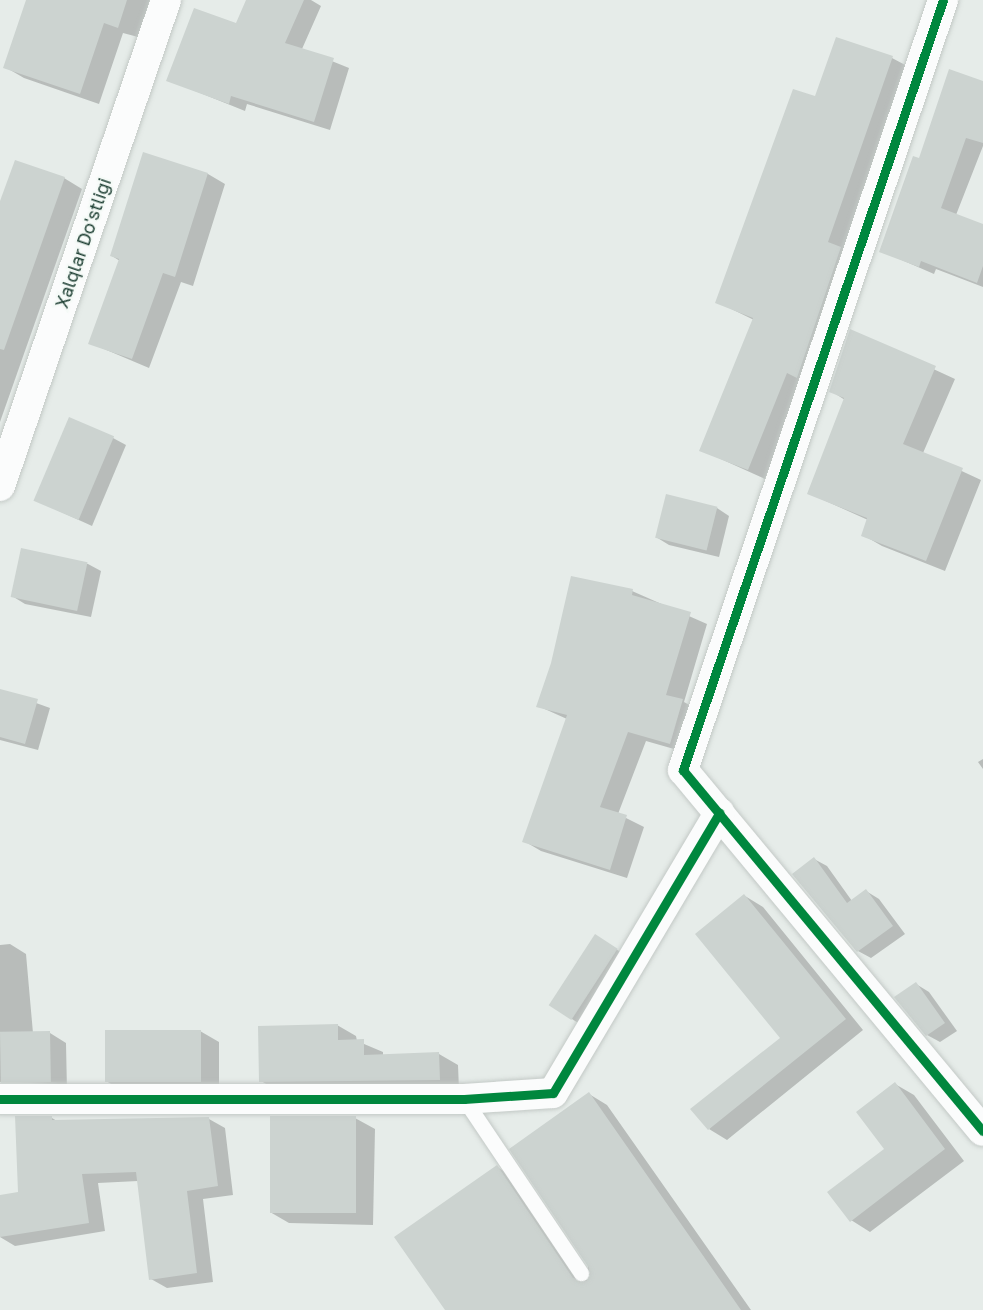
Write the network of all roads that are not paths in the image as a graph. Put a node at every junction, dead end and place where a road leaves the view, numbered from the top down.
1 (166, 0) edge
2 (943, 0) edge
3 (0, 486) edge
4 (719, 813) junction
5 (0, 1099) edge
6 (464, 1099) junction
7 (983, 1131) edge
8 (581, 1273) dead end

1 - 3 street, Xalqlar Do'stligi
2 - 4 street
4 - 6 street
4 - 7 street
5 - 6 street
6 - 8 lane

